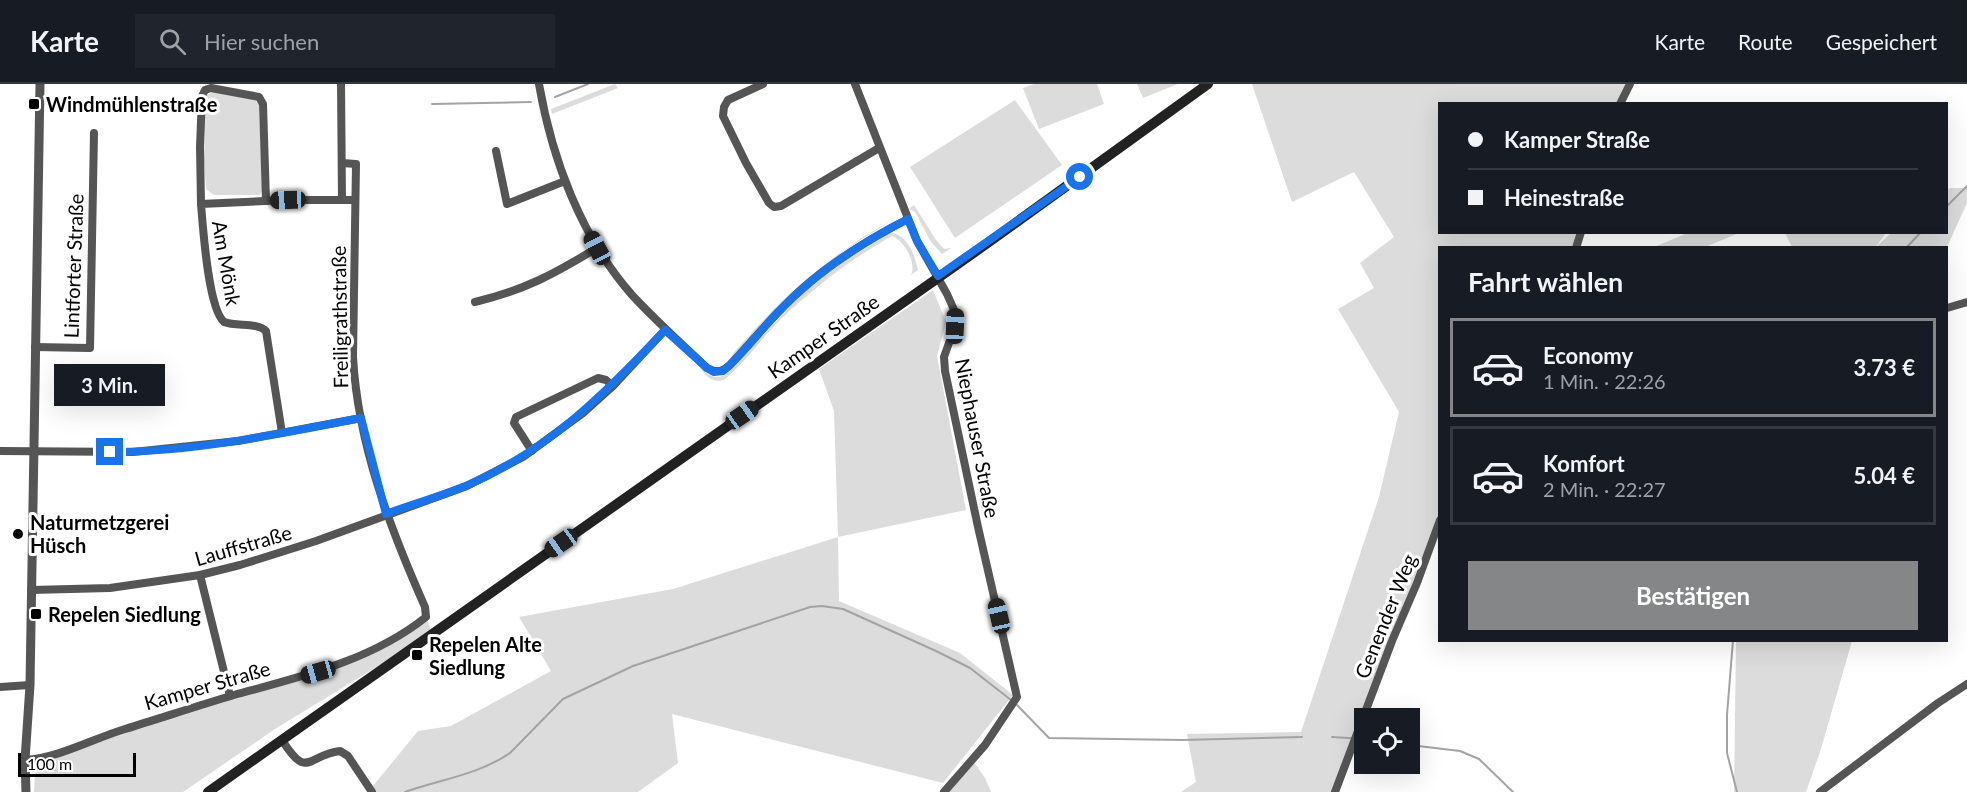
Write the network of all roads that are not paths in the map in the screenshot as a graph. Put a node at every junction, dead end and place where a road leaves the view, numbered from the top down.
1 (40, 84) edge
2 (341, 84) edge
3 (539, 84) edge
4 (763, 84) edge
5 (855, 84) edge
6 (1208, 84) edge
7 (1630, 84) edge
8 (1621, 102) edge
9 (94, 133) dead end
10 (879, 148) junction
11 (496, 151) dead end
12 (342, 163) junction
13 (565, 181) junction
14 (342, 200) junction
15 (355, 200) junction
16 (266, 201) junction
17 (201, 204) junction
18 (908, 219) junction
19 (597, 248) junction
20 (938, 276) junction
21 (475, 302) dead end
22 (1967, 302) edge
23 (1948, 308) edge
24 (665, 330) junction
25 (35, 347) junction
26 (613, 386) junction
27 (361, 418) junction
28 (282, 433) junction
29 (0, 450) edge
30 (33, 451) junction
31 (532, 451) junction
32 (386, 514) junction
33 (1438, 526) edge
34 (200, 575) junction
35 (31, 590) junction
36 (426, 617) joint
37 (1967, 684) edge
38 (30, 685) junction
39 (0, 687) edge
40 (230, 696) junction
41 (282, 740) junction
42 (25, 760) junction
43 (26, 792) edge
44 (208, 792) edge
45 (372, 792) edge
46 (944, 792) edge
47 (1335, 792) edge
48 (1820, 792) edge

1 - 25 street, Lintforter Straße
2 - 12 street
3 - 13 street
4 - 10 street
5 - 10 street, Niephauser Straße
6 - 20 main road, Kamper Straße
7 - 8 street
9 - 25 street, Lintforter Straße
10 - 18 street, Niephauser Straße
11 - 13 street
12 - 14 street
12 - 15 street, Freiligrathstraße
13 - 19 street
14 - 15 street, Am Mönk
14 - 16 street, Am Mönk
15 - 27 street, Freiligrathstraße
16 - 17 street, Am Mönk
16 - 17 street, Am Mönk
17 - 28 street, Am Mönk
18 - 20 street, Niephauser Straße
18 - 24 street, Kamper Straße
19 - 21 street
19 - 24 street
20 - 41 main road, Kamper Straße
20 - 46 street, Niephauser Straße
22 - 23 street
24 - 26 street, Lauffstraße
25 - 30 street, Lintforter Straße
26 - 31 street, Lauffstraße
26 - 31 street
27 - 28 street
27 - 32 street, Freiligrathstraße
28 - 30 street
29 - 30 street
30 - 35 street, Lintforter Straße
31 - 32 street, Lauffstraße
32 - 34 street, Lauffstraße
32 - 36 street, Freiligrathstraße
33 - 47 street, Genender Weg
34 - 35 street, Lauffstraße
34 - 40 street
35 - 38 street, Lintforter Straße
36 - 40 street, Kamper Straße
37 - 48 street
38 - 39 street
38 - 42 street, Lintforter Straße
40 - 42 street, Kamper Straße
41 - 44 main road, Kamper Straße
41 - 45 street
42 - 43 street, Lintforter Straße

